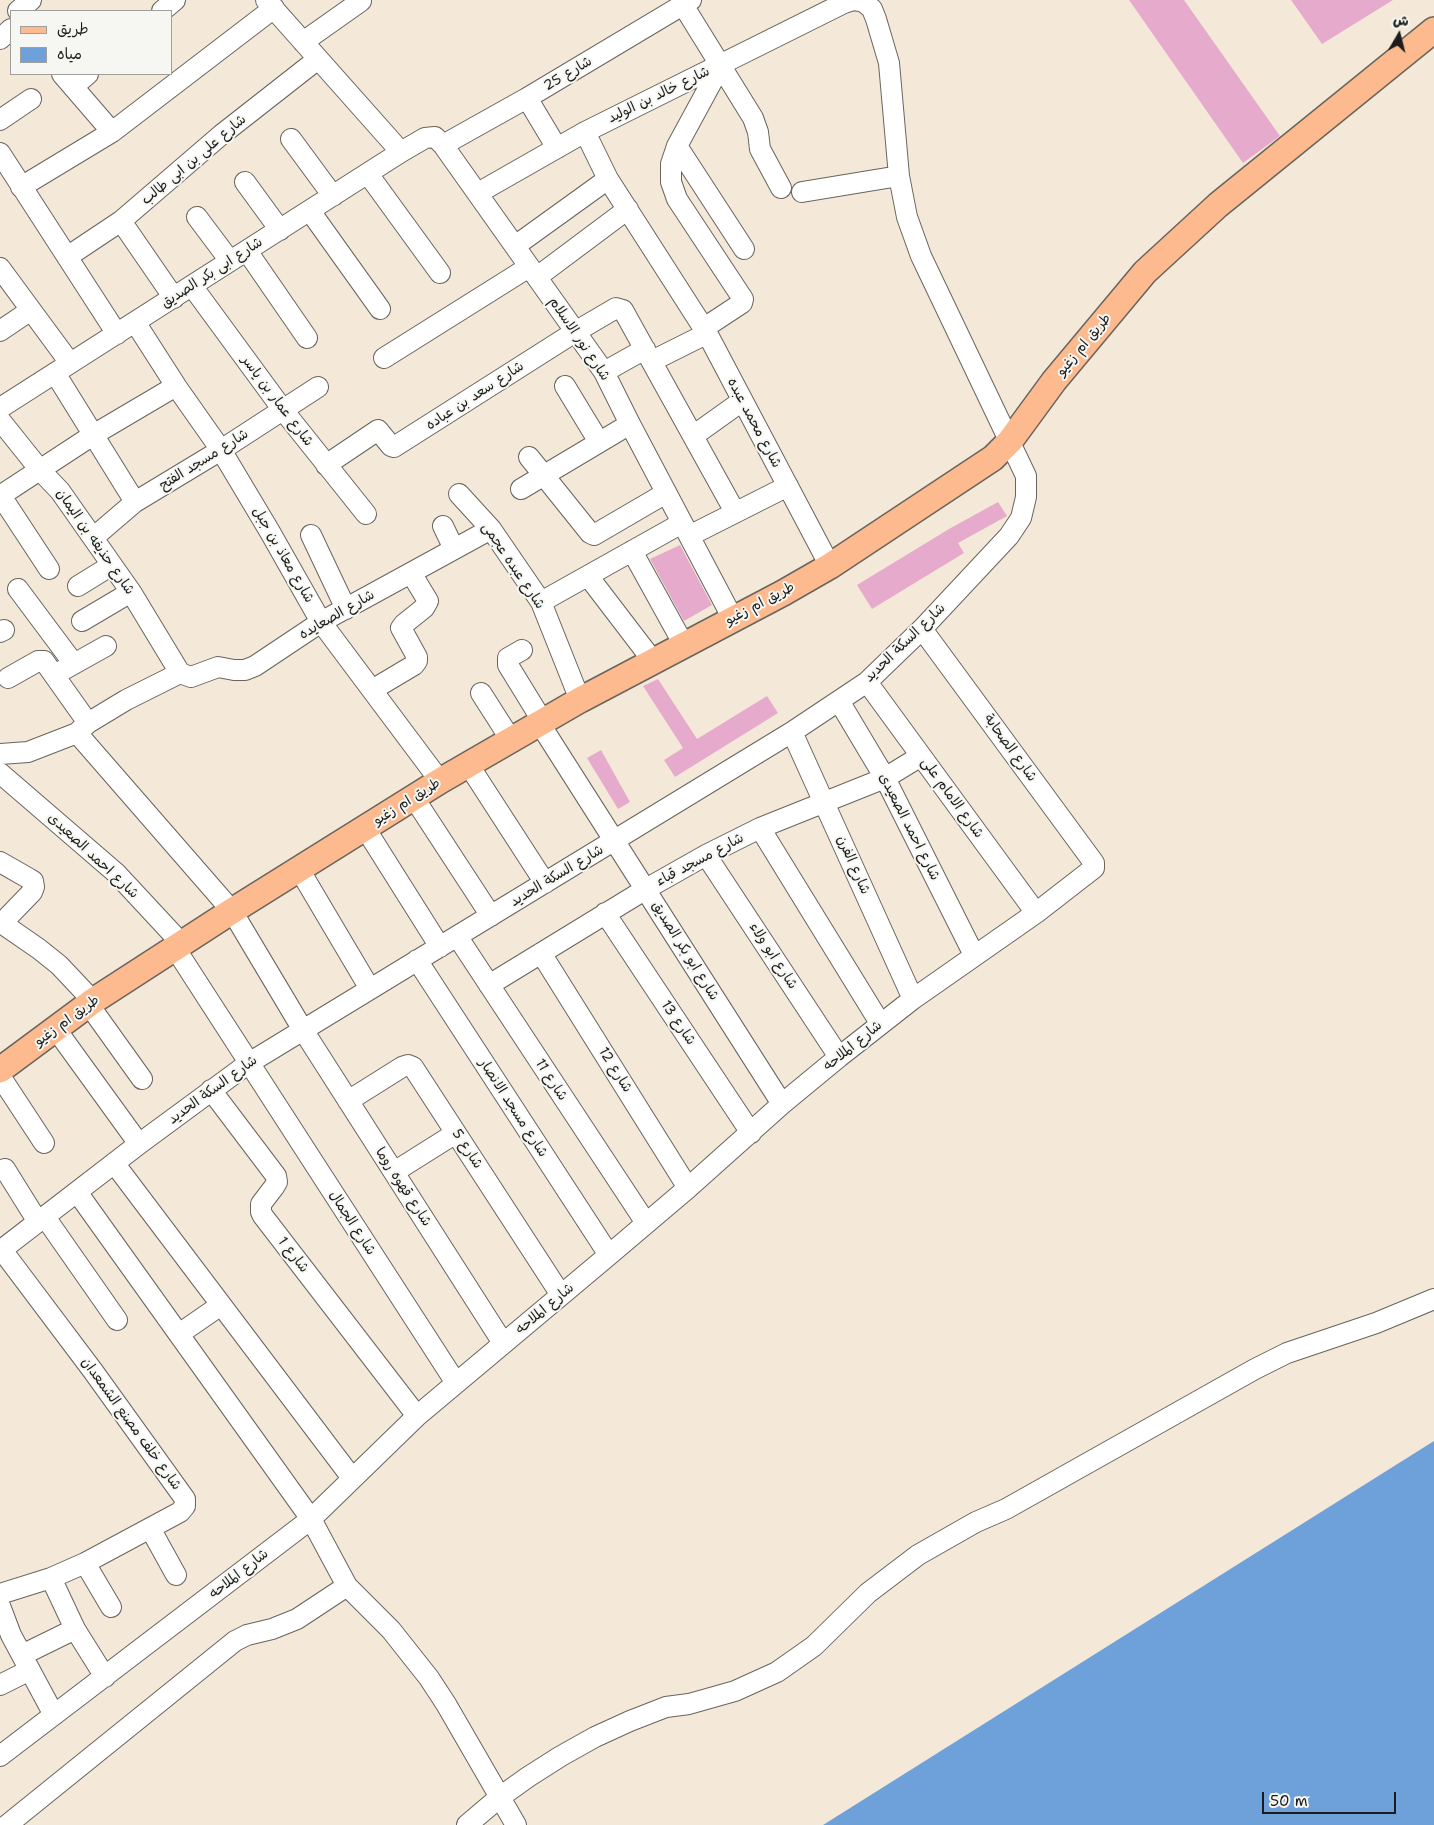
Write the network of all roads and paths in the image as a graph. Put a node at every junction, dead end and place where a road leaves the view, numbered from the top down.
1 (3, 0) edge
2 (30, 0) edge
3 (175, 0) edge
4 (361, 1) dead end
5 (687, 2) edge
6 (844, 3) joint
7 (270, 4) edge
8 (12, 10) edge
9 (19, 10) edge
10 (163, 10) edge
11 (10, 29) edge
12 (1434, 30) edge
13 (0, 39) edge
14 (303, 42) junction
15 (318, 59) junction
16 (720, 65) junction
17 (74, 78) edge
18 (527, 98) junction
19 (31, 99) dead end
20 (0, 120) edge
21 (112, 132) junction
22 (585, 132) junction
23 (291, 139) dead end
24 (434, 141) junction
25 (677, 146) junction
26 (557, 148) junction
27 (401, 152) junction
28 (0, 153) edge
29 (368, 174) junction
30 (899, 176) junction
31 (608, 179) junction
32 (245, 182) dead end
33 (21, 187) junction
34 (781, 188) dead end
35 (802, 192) dead end
36 (478, 194) junction
37 (333, 196) junction
38 (628, 209) junction
39 (310, 211) junction
40 (197, 217) dead end
41 (121, 221) junction
42 (280, 230) junction
43 (515, 246) junction
44 (744, 249) dead end
45 (247, 251) junction
46 (67, 257) junction
47 (230, 261) junction
48 (0, 268) edge
49 (533, 272) junction
50 (440, 273) dead end
51 (192, 286) junction
52 (174, 298) junction
53 (380, 309) dead end
54 (31, 310) junction
55 (135, 322) junction
56 (0, 331) edge
57 (575, 332) junction
58 (706, 332) junction
59 (117, 334) junction
60 (307, 338) dead end
61 (648, 355) junction
62 (384, 358) dead end
63 (63, 368) junction
64 (604, 372) junction
65 (176, 386) junction
66 (565, 386) dead end
67 (318, 387) dead end
68 (742, 401) junction
69 (0, 408) edge
70 (283, 410) junction
71 (630, 424) junction
72 (3, 430) edge
73 (93, 435) junction
74 (693, 436) junction
75 (1010, 440) junction
76 (599, 442) junction
77 (221, 450) junction
78 (529, 457) dead end
79 (326, 465) junction
80 (40, 470) junction
81 (544, 475) junction
82 (788, 486) junction
83 (521, 489) dead end
84 (666, 492) junction
85 (459, 494) dead end
86 (135, 502) junction
87 (735, 512) junction
88 (366, 514) dead end
89 (442, 526) dead end
90 (491, 529) junction
91 (685, 530) junction
92 (311, 535) dead end
93 (93, 538) junction
94 (454, 549) junction
95 (632, 551) junction
96 (112, 565) junction
97 (830, 566) junction
98 (49, 569) dead end
99 (412, 573) junction
100 (588, 576) junction
101 (78, 586) dead end
102 (18, 589) dead end
103 (131, 592) junction
104 (541, 602) junction
105 (346, 609) junction
106 (733, 619) junction
107 (82, 622) dead end
108 (321, 622) junction
109 (922, 629) junction
110 (684, 645) junction
111 (106, 646) dead end
112 (522, 650) dead end
113 (653, 661) junction
114 (74, 664) junction
115 (180, 673) junction
116 (55, 675) junction
117 (8, 678) dead end
118 (867, 682) junction
119 (372, 690) junction
120 (481, 692) dead end
121 (580, 700) junction
122 (840, 701) junction
123 (541, 723) junction
124 (82, 728) junction
125 (792, 732) junction
126 (511, 740) junction
127 (4, 749) edge
128 (921, 756) junction
129 (468, 764) junction
130 (0, 773) edge
131 (885, 778) junction
132 (440, 781) junction
133 (414, 798) junction
134 (824, 802) junction
135 (365, 828) junction
136 (760, 828) junction
137 (615, 840) junction
138 (706, 854) junction
139 (0, 862) edge
140 (1094, 868) joint
141 (299, 870) junction
142 (545, 883) junction
143 (646, 888) junction
144 (232, 911) junction
145 (605, 913) junction
146 (1036, 913) junction
147 (491, 916) junction
148 (1, 923) edge
149 (457, 936) junction
150 (179, 946) junction
151 (440, 946) junction
152 (541, 953) junction
153 (974, 955) junction
154 (417, 960) junction
155 (489, 985) junction
156 (370, 989) junction
157 (913, 999) junction
158 (91, 1003) junction
159 (880, 1023) junction
160 (55, 1028) junction
161 (303, 1030) junction
162 (839, 1056) junction
163 (249, 1062) junction
164 (0, 1070) edge
165 (0, 1076) edge
166 (142, 1079) dead end
167 (210, 1090) junction
168 (348, 1101) junction
169 (782, 1104) junction
170 (751, 1132) junction
171 (456, 1133) junction
172 (44, 1143) dead end
173 (139, 1144) junction
174 (114, 1163) junction
175 (5, 1170) dead end
176 (394, 1172) junction
177 (688, 1188) junction
178 (77, 1192) junction
179 (42, 1219) junction
180 (646, 1223) junction
181 (1, 1250) edge
182 (609, 1255) junction
183 (561, 1295) junction
184 (1434, 1299) edge
185 (222, 1305) junction
186 (116, 1320) dead end
187 (179, 1334) junction
188 (503, 1343) junction
189 (456, 1383) junction
190 (417, 1416) junction
191 (352, 1478) junction
192 (310, 1519) junction
193 (150, 1528) junction
194 (85, 1563) junction
195 (176, 1574) dead end
196 (51, 1578) junction
197 (347, 1586) junction
198 (0, 1594) edge
199 (0, 1606) edge
200 (110, 1607) dead end
201 (76, 1629) junction
202 (6, 1637) edge
203 (26, 1663) junction
204 (104, 1677) junction
205 (0, 1685) edge
206 (54, 1715) junction
207 (0, 1756) edge
208 (500, 1797) junction
209 (7, 1825) edge
210 (467, 1825) edge
211 (516, 1825) edge

1 - 8 street
2 - 9 street
3 - 10 street
4 - 14 street
5 - 16 street
5 - 18 street, شارع 25
6 - 16 street, شارع خالد بن الوليد
6 - 30 street, شارع السكة الحديد
7 - 14 street
7 - 21 street
11 - 13 street
12 - 75 main road, طريق ام زغيو
14 - 15 street
15 - 27 street
15 - 41 street, شارع على بن ابى طالب
16 - 22 street, شارع خالد بن الوليد
16 - 25 street
16 - 34 street
17 - 21 street
18 - 24 street, شارع 25
18 - 26 street
19 - 20 street
21 - 33 street
22 - 26 street, شارع خالد بن الوليد
22 - 31 street, شارع محمد عبده
23 - 37 street
24 - 27 street, شارع ابى بكر الصديق
24 - 36 street, شارع نور الاسلام
25 - 44 street
25 - 58 street
26 - 36 street, شارع خالد بن الوليد
27 - 29 street, شارع ابى بكر الصديق
28 - 33 street
29 - 37 street, شارع ابى بكر الصديق
29 - 50 street
30 - 35 street
30 - 75 street, شارع السكة الحديد
31 - 38 street, شارع محمد عبده
31 - 43 street
32 - 42 street
33 - 46 street
36 - 43 street, شارع نور الاسلام
37 - 39 street, شارع ابى بكر الصديق
38 - 49 street
38 - 58 street, شارع محمد عبده
39 - 42 street, شارع ابى بكر الصديق
39 - 53 street
40 - 47 street
41 - 46 street, شارع على بن ابى طالب
41 - 52 street
42 - 45 street, شارع ابى بكر الصديق
43 - 49 street, شارع نور الاسلام
45 - 47 street, شارع ابى بكر الصديق
45 - 60 street
46 - 59 street
47 - 51 street, شارع ابى بكر الصديق
48 - 54 street
49 - 57 street, شارع نور الاسلام
49 - 62 street
51 - 52 street, شارع ابى بكر الصديق
51 - 70 street, شارع عمار بن ياسر
52 - 55 street, شارع ابى بكر الصديق
54 - 56 street
54 - 63 street
55 - 59 street, شارع ابى بكر الصديق
55 - 65 street, شارع معاذ بن جبل
57 - 61 street
57 - 64 street, شارع نور الاسلام
57 - 79 street, شارع سعد بن عباده
58 - 61 street
58 - 68 street, شارع محمد عبده
59 - 63 street, شارع ابى بكر الصديق
61 - 64 street
61 - 74 street
63 - 69 street, شارع ابى بكر الصديق
63 - 73 street
64 - 71 street, شارع نور الاسلام
65 - 73 street
65 - 77 street, شارع معاذ بن جبل
66 - 76 street
67 - 70 street, شارع مسجد الفتح
68 - 74 street
68 - 82 street, شارع محمد عبده
70 - 77 street, شارع مسجد الفتح
70 - 79 street, شارع عمار بن ياسر
71 - 76 street
71 - 84 street, شارع نور الاسلام
72 - 80 street, شارع حذيفه بن اليمان
73 - 80 street
73 - 86 street
74 - 87 street
75 - 97 main road, طريق ام زغيو
75 - 109 street, شارع السكة الحديد
76 - 81 street
77 - 86 street, شارع مسجد الفتح
77 - 108 street, شارع معاذ بن جبل
78 - 81 street
79 - 88 street, شارع عمار بن ياسر
80 - 93 street, شارع حذيفه بن اليمان
80 - 98 street
81 - 83 street
81 - 84 street
82 - 87 street
82 - 97 street, شارع محمد عبده
84 - 91 street, شارع نور الاسلام
85 - 90 street, شارع عبده عجمى
86 - 93 street, شارع مسجد الفتح
87 - 91 street
89 - 94 street
90 - 94 street, شارع الصعايده
90 - 104 street, شارع عبده عجمى
91 - 95 street
91 - 106 street, شارع نور الاسلام
92 - 105 street
93 - 96 street, شارع حذيفه بن اليمان
94 - 99 street, شارع الصعايده
95 - 100 street
95 - 110 street
96 - 101 street
96 - 103 street, شارع حذيفه بن اليمان
97 - 106 main road, طريق ام زغيو
99 - 105 street, شارع الصعايده
99 - 119 street
100 - 104 street
100 - 113 street
102 - 114 street
103 - 107 street
103 - 115 street, شارع حذيفه بن اليمان
104 - 121 street, شارع عبده عجمى
105 - 108 street, شارع الصعايده
106 - 110 main road, طريق ام زغيو
108 - 115 street, شارع الصعايده
108 - 119 street, شارع معاذ بن جبل
109 - 118 street, شارع السكة الحديد
109 - 140 street, شارع الصحابة
110 - 113 main road, طريق ام زغيو
111 - 114 street
112 - 123 street, شارع ابو بكر الصديق
113 - 121 main road, طريق ام زغيو
114 - 116 street
115 - 124 street
116 - 117 street, شارع قهوه روما
116 - 124 street, شارع قهوه روما
118 - 122 street, شارع السكة الحديد
118 - 128 street, شارع الامام على
119 - 132 street, شارع معاذ بن جبل
120 - 126 street
121 - 123 main road, طريق ام زغيو
122 - 125 street, شارع السكة الحديد
122 - 131 street, شارع احمد الصعيدى
123 - 126 main road, طريق ام زغيو
123 - 137 street, شارع ابو بكر الصديق
124 - 127 street
124 - 144 street, شارع قهوه روما
125 - 134 street, شارع الفرن
125 - 137 street, شارع السكة الحديد
126 - 129 main road, طريق ام زغيو
128 - 131 street, شارع مسجد قباء
128 - 146 street, شارع الامام على
129 - 132 main road, طريق ام زغيو
129 - 142 street
130 - 150 street, شارع احمد الصعيدى
131 - 134 street, شارع مسجد قباء
131 - 153 street, شارع احمد الصعيدى
132 - 133 main road, طريق ام زغيو
133 - 135 main road, طريق ام زغيو
133 - 147 street
134 - 136 street, شارع مسجد قباء
134 - 157 street, شارع الفرن
135 - 141 main road, طريق ام زغيو
135 - 151 street
136 - 138 street, شارع مسجد قباء
136 - 159 street
137 - 142 street, شارع السكة الحديد
137 - 143 street, شارع ابو بكر الصديق
138 - 143 street, شارع مسجد قباء
138 - 162 street, شارع ابو ولاء
139 - 148 street
140 - 146 street, شارع الملاحه
141 - 144 main road, طريق ام زغيو
141 - 156 street
142 - 147 street, شارع السكة الحديد
143 - 145 street, شارع مسجد قباء
143 - 169 street, شارع ابو بكر الصديق
144 - 150 main road, طريق ام زغيو
144 - 161 street, شارع قهوه روما
145 - 152 street, شارع مسجد قباء
145 - 170 street, شارع 13
146 - 153 street, شارع الملاحه
147 - 149 street, شارع السكة الحديد
148 - 158 street
149 - 151 street, شارع السكة الحديد
149 - 155 street, شارع 11
150 - 158 main road, طريق ام زغيو
150 - 163 street, شارع احمد الصعيدى
151 - 154 street, شارع السكة الحديد
152 - 155 street, شارع مسجد قباء
152 - 177 street, شارع 12
153 - 157 street, شارع الملاحه
154 - 156 street, شارع السكة الحديد
154 - 182 street, شارع مسجد الانصار
155 - 180 street, شارع 11
156 - 161 street, شارع السكة الحديد
157 - 159 street, شارع الملاحه
158 - 160 main road, طريق ام زغيو
158 - 166 street
159 - 162 street, شارع الملاحه
160 - 164 main road, طريق ام زغيو
160 - 173 street
161 - 163 street, شارع السكة الحديد
161 - 168 street, شارع قهوه روما
162 - 169 street, شارع الملاحه
163 - 167 street, شارع السكة الحديد
163 - 189 street, شارع الجمال
165 - 172 street
167 - 173 street, شارع السكة الحديد
167 - 190 street, شارع 1
168 - 171 street, شارع 5
168 - 176 street, شارع قهوه روما
169 - 170 street, شارع الملاحه
170 - 177 street, شارع الملاحه
171 - 176 street
171 - 183 street, شارع 5
173 - 174 street, شارع السكة الحديد
174 - 178 street, شارع السكة الحديد
174 - 185 street
175 - 179 street
176 - 188 street, شارع قهوه روما
177 - 180 street, شارع الملاحه
178 - 179 street, شارع السكة الحديد
178 - 187 street
179 - 181 street, شارع السكة الحديد
179 - 186 street
180 - 182 street, شارع الملاحه
181 - 193 street, شارع خلف مصنع الشمعدان
182 - 183 street, شارع الملاحه
183 - 188 street, شارع الملاحه
184 - 208 street
185 - 187 street
185 - 191 street
187 - 192 street
188 - 189 street, شارع الملاحه
189 - 190 street, شارع الملاحه
190 - 191 street, شارع الملاحه
191 - 192 street, شارع الملاحه
192 - 197 street
192 - 204 street, شارع الملاحه
193 - 194 street, شارع خلف مصنع الشمعدان
193 - 195 street
194 - 196 street, شارع خلف مصنع الشمعدان
194 - 200 street
196 - 198 street, شارع خلف مصنع الشمعدان
196 - 201 street
197 - 208 street
197 - 209 street
199 - 202 street
201 - 203 street
201 - 204 street
202 - 203 street
203 - 205 street
203 - 206 street
204 - 206 street, شارع الملاحه
206 - 207 street, شارع الملاحه
208 - 210 street
208 - 211 street

